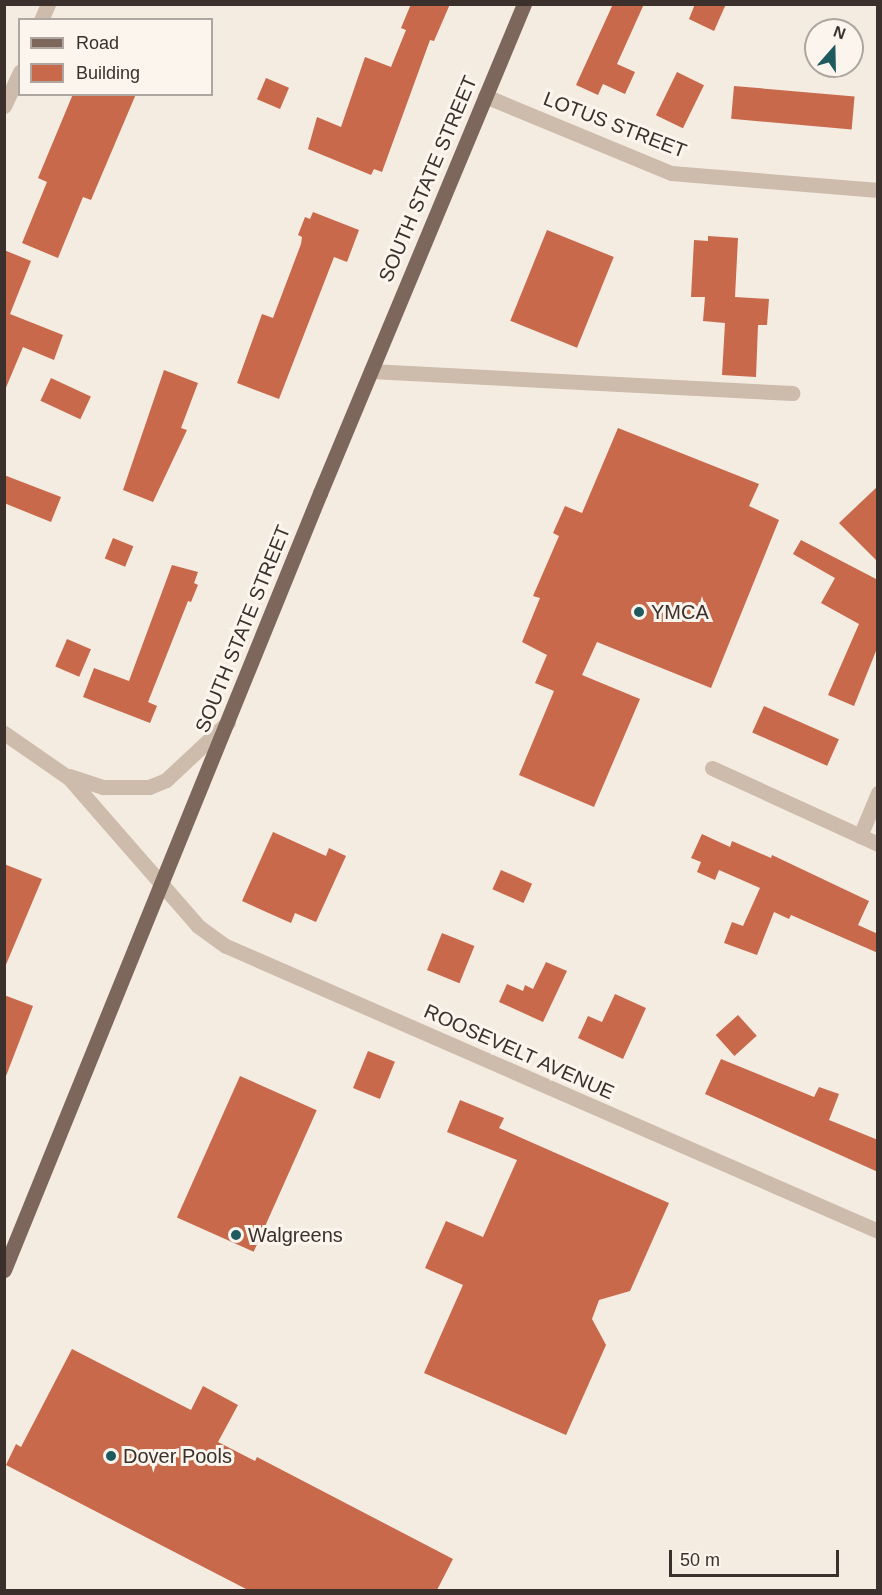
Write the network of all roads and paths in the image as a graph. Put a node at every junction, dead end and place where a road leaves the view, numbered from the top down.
1 (48, 4) edge
2 (524, 4) edge
3 (42, 18) edge
4 (18, 75) edge
5 (484, 96) junction
6 (4, 106) edge
7 (878, 190) edge
8 (370, 371) junction
9 (792, 393) dead end
10 (230, 720) junction
11 (4, 733) edge
12 (712, 768) dead end
13 (65, 775) junction
14 (878, 794) edge
15 (860, 836) junction
16 (878, 844) edge
17 (163, 882) junction
18 (878, 1231) edge
19 (4, 1270) edge

1 - 3 street
2 - 5 main road, SOUTH STATE STREET
4 - 6 street
5 - 7 street, LOTUS STREET
5 - 8 main road, SOUTH STATE STREET
8 - 9 street
8 - 10 main road, SOUTH STATE STREET
10 - 13 street
10 - 17 main road, SOUTH STATE STREET
11 - 13 street
12 - 15 street
13 - 17 street, ROOSEVELT AVENUE
14 - 15 street
15 - 16 street
17 - 18 street, ROOSEVELT AVENUE
17 - 19 main road, SOUTH STATE STREET

